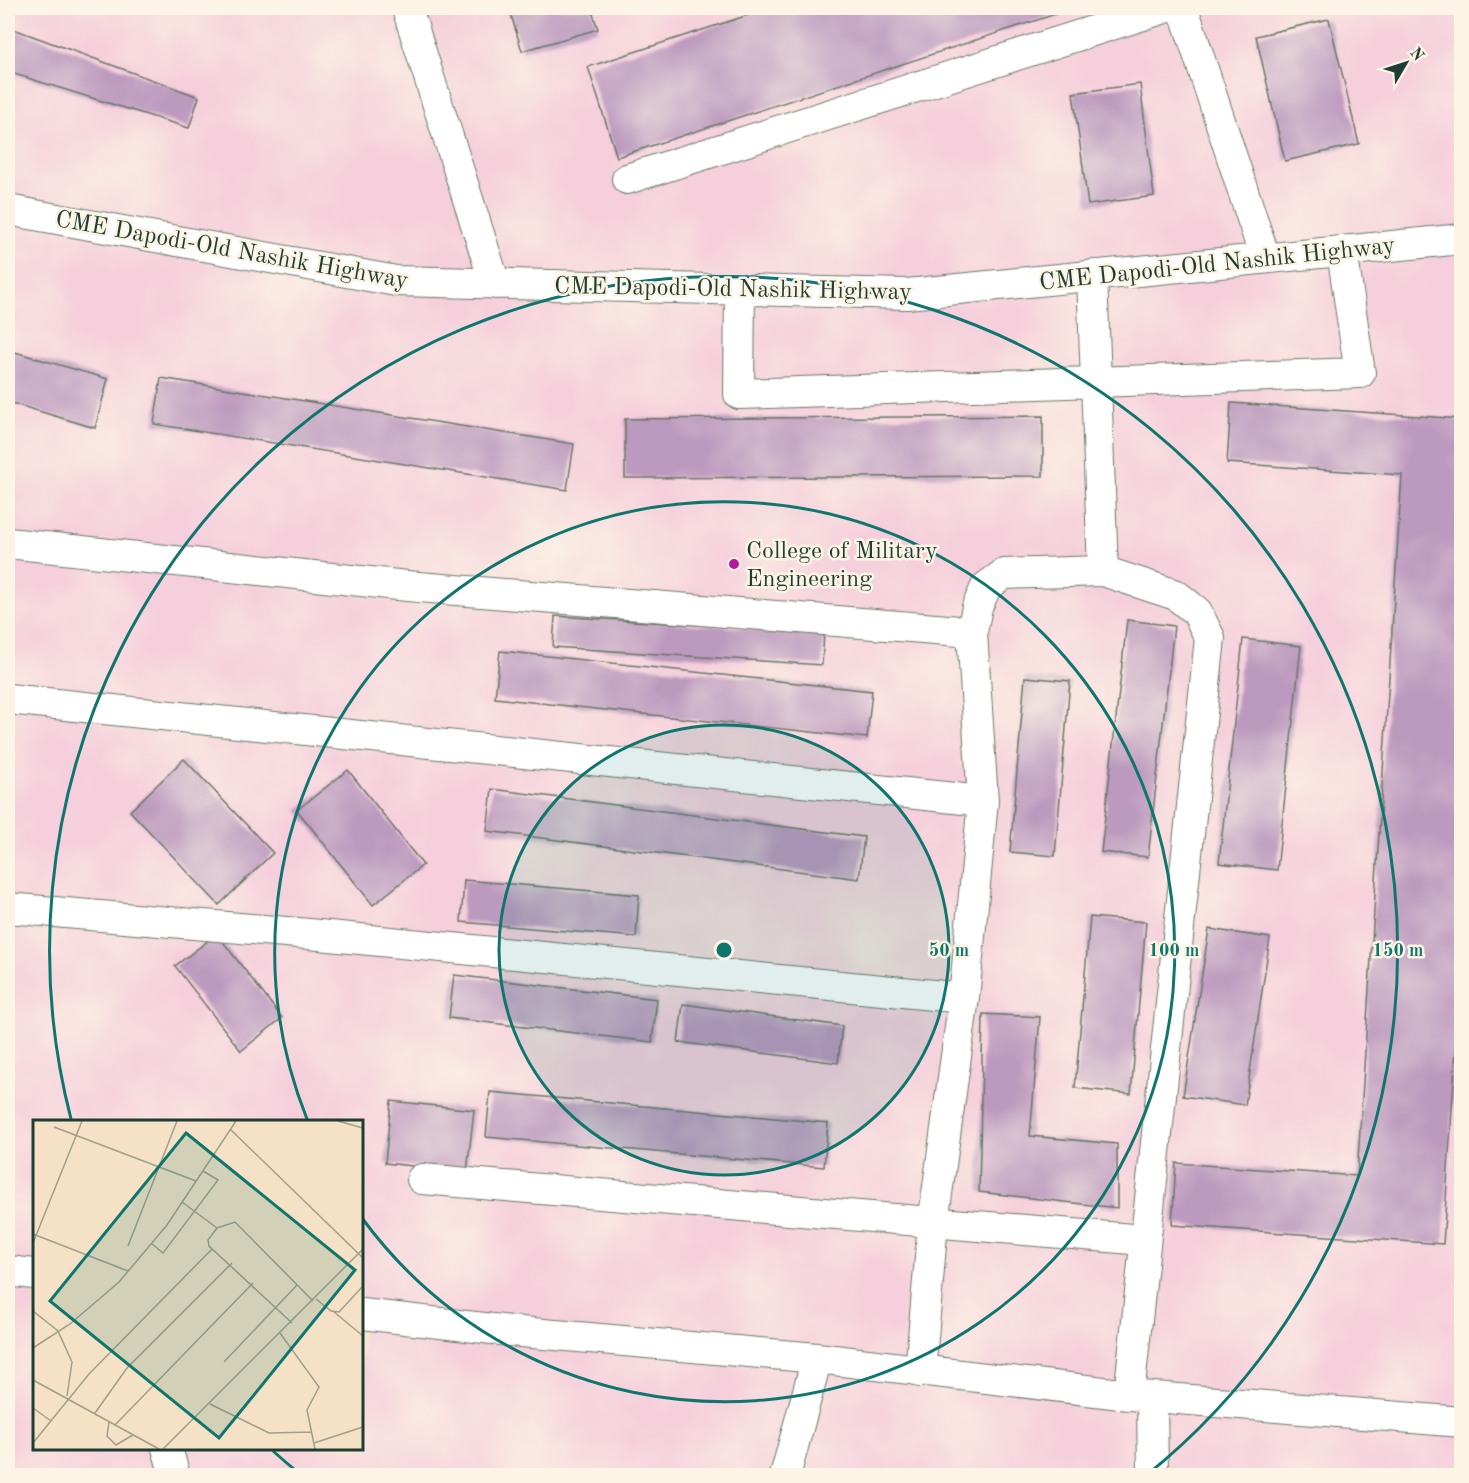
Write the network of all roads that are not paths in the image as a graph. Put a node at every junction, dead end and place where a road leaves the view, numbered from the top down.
1 (407, 8) edge
2 (1165, 8) edge
3 (1183, 8) edge
4 (627, 179) dead end
5 (8, 210) edge
6 (1461, 239) edge
7 (1342, 251) junction
8 (1265, 258) junction
9 (1092, 275) junction
10 (495, 284) junction
11 (740, 289) junction
12 (1096, 383) junction
13 (8, 543) edge
14 (1103, 571) junction
15 (972, 632) junction
16 (8, 699) edge
17 (983, 801) junction
18 (8, 908) edge
19 (964, 998) junction
20 (422, 1179) dead end
21 (933, 1223) junction
22 (1144, 1240) junction
23 (8, 1271) edge
24 (33, 1274) edge
25 (363, 1314) edge
26 (817, 1358) junction
27 (920, 1372) junction
28 (1140, 1396) junction
29 (1461, 1422) edge
30 (167, 1450) edge
31 (175, 1476) edge
32 (785, 1476) edge
33 (1153, 1476) edge

1 - 10 lane
2 - 4 lane
3 - 8 lane
5 - 10 lane, CME Dapodi-Old Nashik Highway
6 - 7 lane, CME Dapodi-Old Nashik Highway
7 - 8 lane, CME Dapodi-Old Nashik Highway
7 - 12 lane
8 - 9 lane, CME Dapodi-Old Nashik Highway
9 - 11 lane, CME Dapodi-Old Nashik Highway
9 - 12 lane
10 - 11 lane, CME Dapodi-Old Nashik Highway
11 - 12 lane
12 - 14 lane
13 - 15 lane
14 - 15 lane
14 - 22 lane
15 - 17 lane
16 - 17 lane
17 - 19 lane
18 - 19 lane
19 - 21 lane
20 - 21 lane
21 - 22 lane
21 - 27 lane
22 - 28 lane
23 - 24 lane
25 - 26 lane
26 - 27 lane
26 - 32 lane
27 - 28 lane
28 - 29 lane
28 - 33 lane
30 - 31 lane

